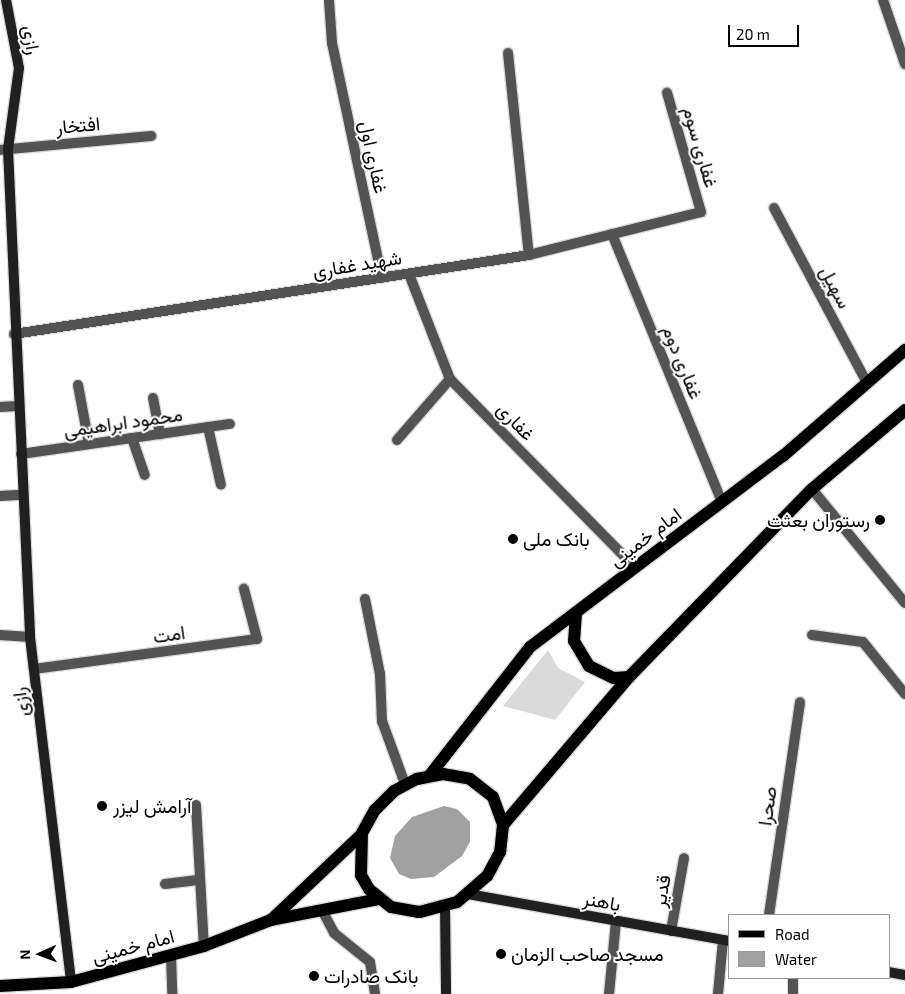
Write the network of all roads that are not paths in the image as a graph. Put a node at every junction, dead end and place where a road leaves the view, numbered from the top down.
1 (6, 0) edge
2 (329, 0) edge
3 (883, 0) edge
4 (508, 53) dead end
5 (905, 64) edge
6 (667, 93) dead end
7 (151, 136) dead end
8 (4, 149) edge
9 (774, 208) dead end
10 (701, 212) joint
11 (612, 234) junction
12 (529, 255) junction
13 (409, 274) junction
14 (382, 278) junction
15 (14, 334) junction
16 (905, 350) edge
17 (450, 379) junction
18 (867, 384) junction
19 (78, 385) dead end
20 (152, 398) dead end
21 (18, 406) junction
22 (0, 407) edge
23 (905, 410) edge
24 (230, 424) dead end
25 (208, 427) junction
26 (160, 434) junction
27 (132, 438) junction
28 (397, 440) dead end
29 (89, 444) junction
30 (21, 454) junction
31 (145, 475) dead end
32 (221, 485) dead end
33 (812, 489) junction
34 (22, 494) junction
35 (0, 496) edge
36 (722, 502) junction
37 (636, 568) junction
38 (244, 589) dead end
39 (365, 599) dead end
40 (905, 603) edge
41 (576, 613) junction
42 (0, 635) edge
43 (812, 635) dead end
44 (30, 637) junction
45 (34, 669) junction
46 (629, 677) junction
47 (905, 694) edge
48 (800, 702) dead end
49 (430, 775) junction
50 (405, 784) junction
51 (196, 804) dead end
52 (504, 825) junction
53 (362, 833) junction
54 (684, 858) dead end
55 (200, 880) junction
56 (165, 884) dead end
57 (468, 894) junction
58 (379, 900) junction
59 (445, 907) junction
60 (323, 912) junction
61 (769, 914) edge
62 (271, 920) junction
63 (616, 921) junction
64 (671, 931) junction
65 (726, 941) edge
66 (204, 946) junction
67 (171, 956) junction
68 (890, 972) edge
69 (905, 975) edge
70 (793, 979) edge
71 (71, 982) junction
72 (0, 986) edge
73 (40, 989) edge
74 (172, 994) edge
75 (375, 994) edge
76 (446, 994) edge
77 (609, 994) edge
78 (718, 994) edge
79 (793, 994) edge

1 - 8 street, رازی
2 - 14 street, غفاری اول
3 - 5 street
4 - 12 street
6 - 10 street, غفاری سوم
7 - 8 street, افتخار
8 - 15 street, رازی
9 - 18 street, سهیل
10 - 11 street, شهید غفاری
11 - 12 street, شهید غفاری
11 - 36 street, غفاری دوم
12 - 13 street, شهید غفاری
13 - 14 street, شهید غفاری
13 - 17 street, غفاری
14 - 15 street, شهید غفاری
15 - 21 street, رازی
16 - 18 main road, امام خمینی
17 - 28 street
17 - 37 street, غفاری
18 - 36 main road, امام خمینی
19 - 29 street
20 - 26 street
21 - 22 street
21 - 30 street, رازی
23 - 33 main road
24 - 25 street, محمود ابراهیمی
25 - 26 street, محمود ابراهیمی
25 - 32 street
26 - 27 street, محمود ابراهیمی
27 - 29 street, محمود ابراهیمی
27 - 31 street
29 - 30 street, محمود ابراهیمی
30 - 34 street, رازی
33 - 40 street
33 - 46 main road
34 - 35 street
34 - 44 street, رازی
36 - 37 main road, امام خمینی
37 - 41 main road, امام خمینی
38 - 45 street, امت
39 - 50 street
41 - 46 main road
41 - 49 main road, امام خمینی
42 - 44 street
43 - 47 street
44 - 45 street, رازی
45 - 71 street, رازی
46 - 52 main road
48 - 61 street, صحرا
49 - 50 main road
49 - 52 main road
50 - 53 main road
51 - 55 street
52 - 57 main road
53 - 58 main road
53 - 62 main road, امام خمینی
54 - 64 street, قدیر
55 - 56 street
55 - 66 street
57 - 59 main road
57 - 63 street, باهنر
58 - 59 main road
58 - 60 main road, امام خمینی
59 - 76 street
60 - 62 main road, امام خمینی
60 - 75 street
62 - 66 main road, امام خمینی
63 - 64 street, باهنر
63 - 77 street
64 - 65 street, باهنر
65 - 78 street
66 - 67 main road, امام خمینی
67 - 71 main road, امام خمینی
67 - 74 street
68 - 69 street
70 - 79 street
71 - 73 main road, امام خمینی
72 - 73 main road, امام خمینی

